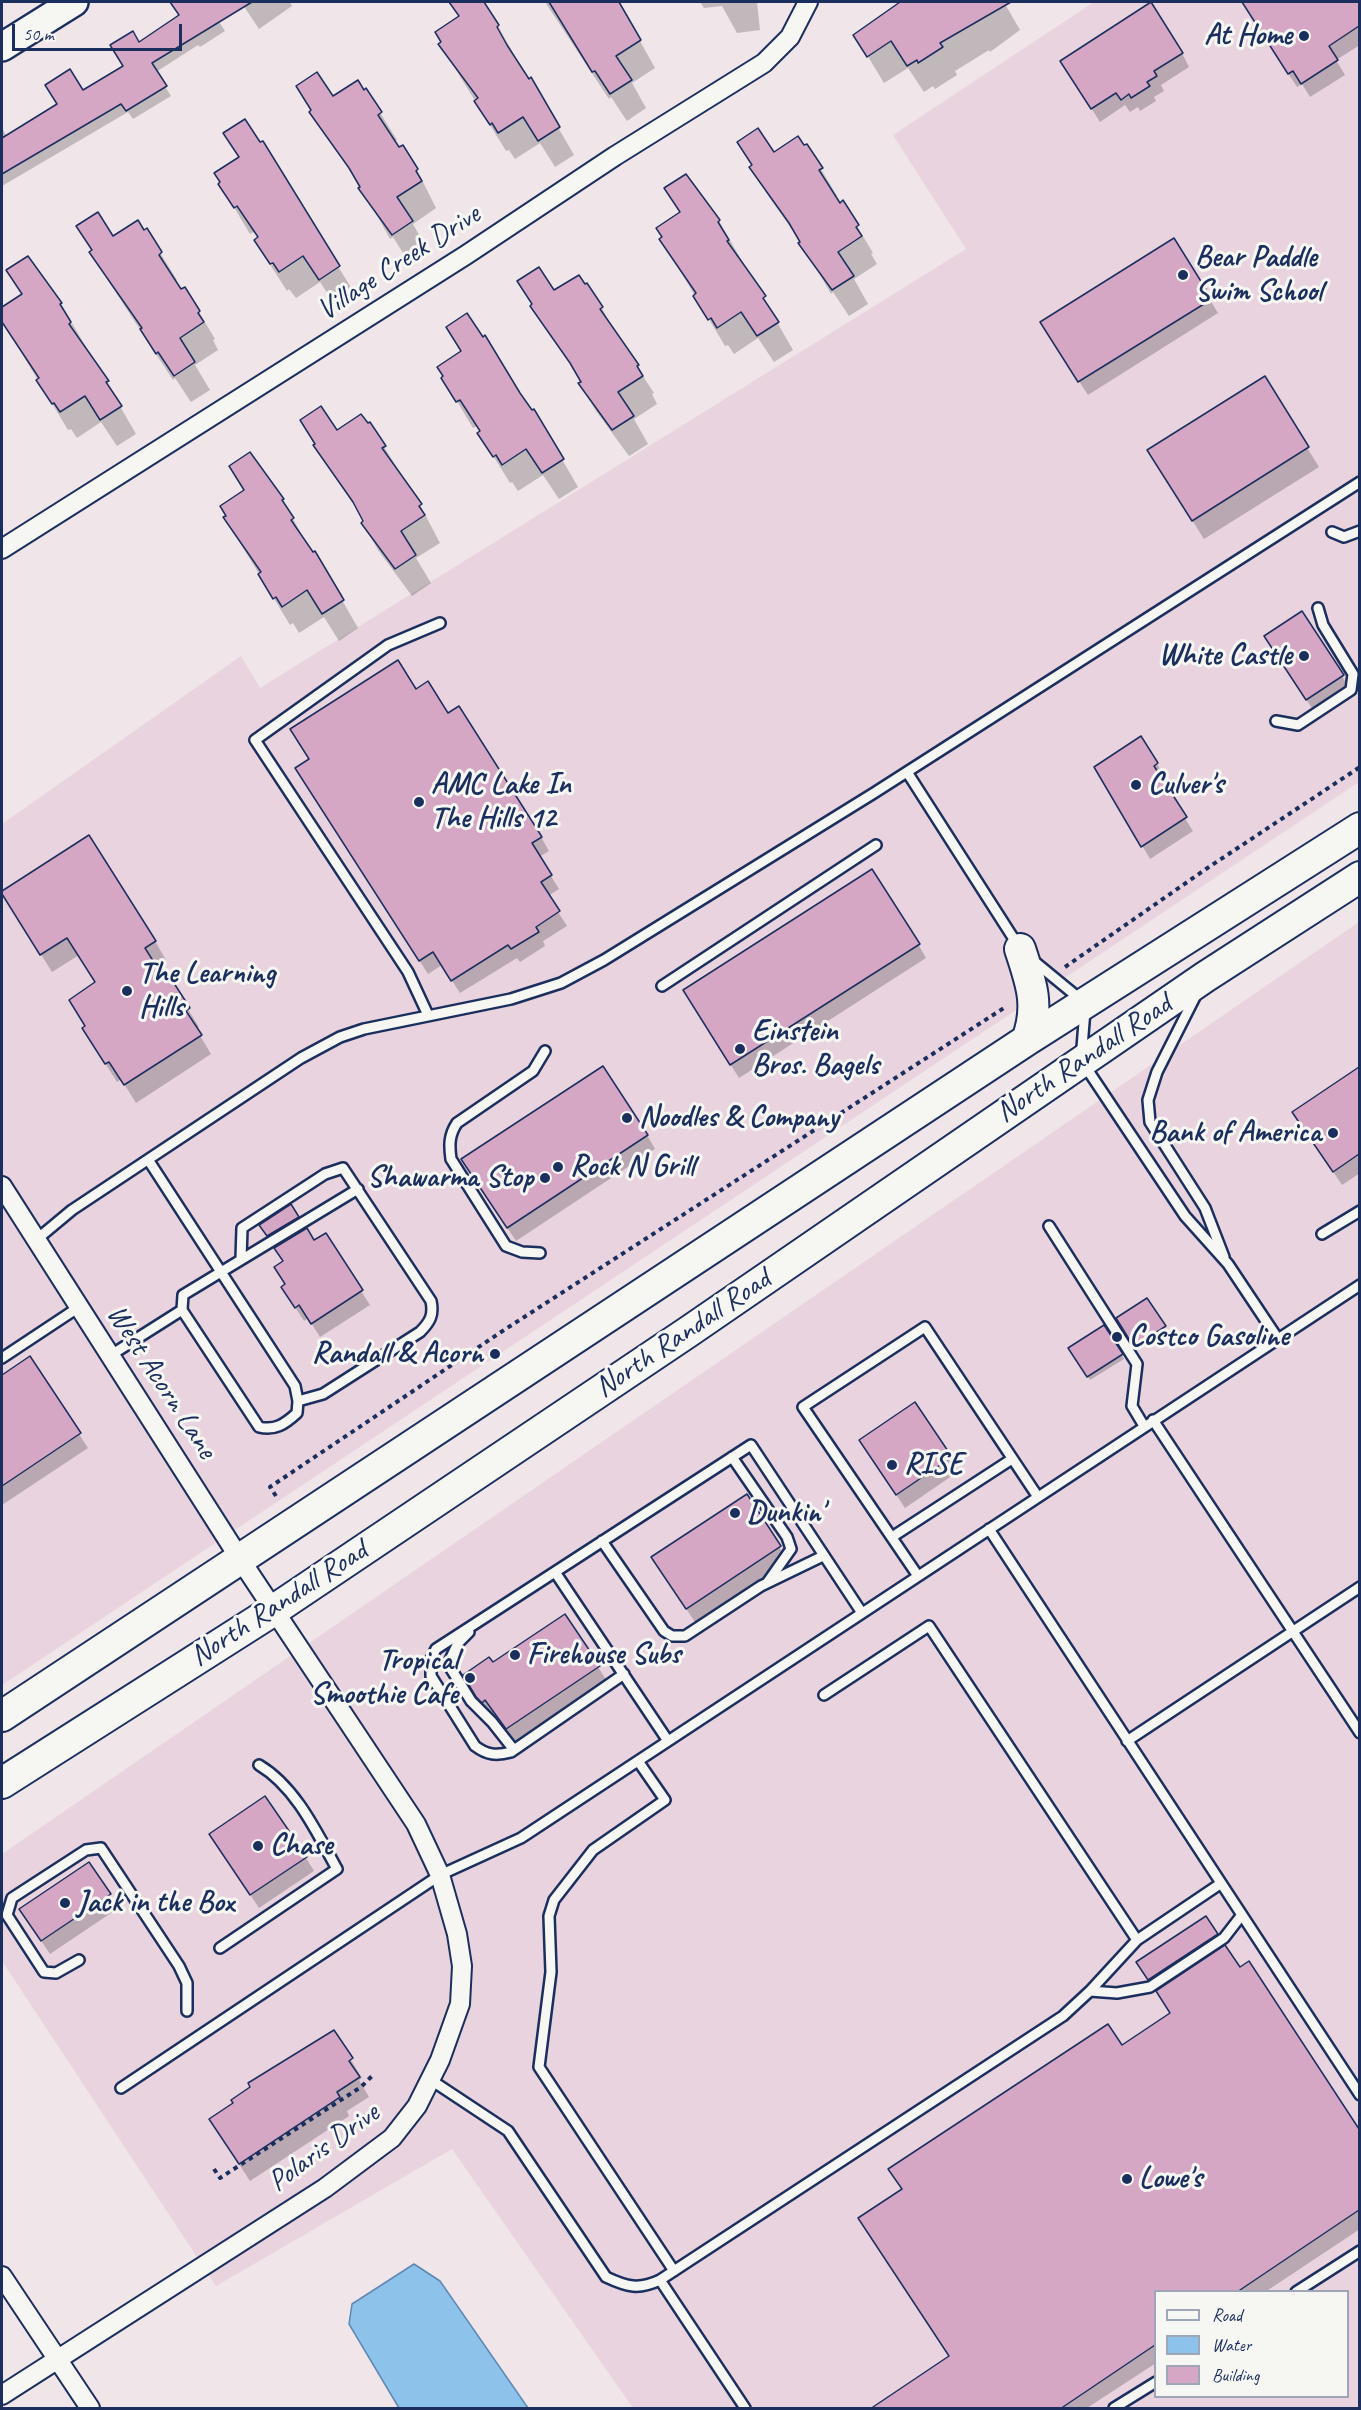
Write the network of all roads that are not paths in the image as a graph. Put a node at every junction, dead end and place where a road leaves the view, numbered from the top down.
1 (74, 2) edge
2 (808, 4) edge
3 (2, 47) edge
4 (1359, 482) edge
5 (1359, 531) edge
6 (1332, 532) dead end
7 (2, 549) edge
8 (1318, 608) dead end
9 (440, 623) dead end
10 (1276, 721) dead end
11 (907, 772) junction
12 (1359, 828) edge
13 (876, 845) dead end
14 (1359, 877) edge
15 (1020, 949) joint
16 (1205, 977) junction
17 (1042, 982) junction
18 (662, 986) dead end
19 (1085, 1003) junction
20 (428, 1015) junction
21 (1027, 1040) junction
22 (545, 1050) dead end
23 (1081, 1060) junction
24 (149, 1161) junction
25 (2, 1186) edge
26 (358, 1189) junction
27 (1359, 1211) edge
28 (1049, 1226) dead end
29 (1322, 1234) dead end
30 (36, 1240) junction
31 (540, 1253) dead end
32 (241, 1259) junction
33 (1228, 1264) junction
34 (221, 1272) junction
35 (1359, 1285) edge
36 (79, 1307) junction
37 (182, 1310) junction
38 (1278, 1340) junction
39 (111, 1355) junction
40 (2, 1358) edge
41 (298, 1401) junction
42 (1148, 1423) junction
43 (732, 1457) junction
44 (1012, 1459) junction
45 (1038, 1497) junction
46 (989, 1529) junction
47 (892, 1537) junction
48 (602, 1542) junction
49 (823, 1556) junction
50 (240, 1559) junction
51 (555, 1572) junction
52 (918, 1576) junction
53 (767, 1583) junction
54 (1359, 1587) edge
55 (274, 1610) junction
56 (862, 1613) junction
57 (484, 1618) junction
58 (1293, 1631) junction
59 (624, 1674) junction
60 (824, 1695) dead end
61 (2, 1716) edge
62 (1359, 1733) edge
63 (668, 1741) junction
64 (1127, 1741) junction
65 (514, 1750) junction
66 (638, 1761) junction
67 (259, 1765) dead end
68 (2, 1783) edge
69 (440, 1875) junction
70 (1220, 1884) junction
71 (1241, 1916) junction
72 (1137, 1940) junction
73 (220, 1948) dead end
74 (79, 1960) dead end
75 (1090, 1991) junction
76 (187, 2011) dead end
77 (431, 2080) junction
78 (121, 2088) dead end
79 (1359, 2095) edge
80 (1359, 2251) edge
81 (674, 2271) junction
82 (2, 2276) edge
83 (660, 2280) junction
84 (1299, 2290) edge
85 (59, 2360) junction
86 (1154, 2383) edge
87 (2, 2395) edge
88 (90, 2409) edge
89 (745, 2409) edge
90 (1114, 2409) edge

1 - 3 street
2 - 7 street, Village Creek Drive
4 - 11 lane
5 - 6 lane
8 - 10 lane
9 - 20 lane
11 - 15 lane
11 - 20 lane
12 - 19 main road, North Randall Road
13 - 18 lane
14 - 16 main road, North Randall Road
15 - 17 main road
16 - 23 main road, North Randall Road
16 - 33 lane
17 - 19 lane
17 - 21 main road
19 - 21 main road, North Randall Road
19 - 23 lane
20 - 24 lane
21 - 50 main road, North Randall Road
22 - 31 lane
23 - 33 lane
23 - 55 main road, North Randall Road
24 - 30 lane
24 - 34 lane
25 - 30 street, West Acorn Lane
26 - 32 lane
26 - 32 lane
26 - 41 lane
27 - 29 lane
28 - 42 lane
30 - 36 street, West Acorn Lane
32 - 34 lane
33 - 38 lane
34 - 37 lane
34 - 41 lane
35 - 38 lane
36 - 39 street, West Acorn Lane
36 - 40 lane
37 - 39 lane
37 - 41 lane
38 - 42 lane
39 - 50 street, West Acorn Lane
42 - 45 lane
42 - 58 lane
43 - 48 lane
43 - 49 lane
43 - 53 lane
44 - 45 lane
44 - 47 lane
44 - 47 lane
45 - 46 lane
46 - 52 lane
46 - 64 lane
47 - 52 lane
48 - 51 lane
48 - 53 lane
49 - 53 lane
49 - 56 lane
50 - 55 street, West Acorn Lane
50 - 61 main road, North Randall Road
51 - 57 lane
51 - 59 lane
52 - 56 lane
54 - 58 lane
55 - 68 main road, North Randall Road
55 - 69 street, Polaris Drive
56 - 63 lane
57 - 65 lane
57 - 65 lane
58 - 62 lane
58 - 64 lane
59 - 63 lane
59 - 65 lane
60 - 72 lane
63 - 66 lane
64 - 70 lane
66 - 69 lane
66 - 81 lane
67 - 73 lane
69 - 77 street, Polaris Drive
69 - 78 lane
70 - 71 lane
70 - 72 lane
71 - 75 lane
71 - 79 lane
72 - 75 lane
74 - 76 lane
75 - 81 lane
77 - 83 lane
77 - 85 street, Polaris Drive
80 - 84 lane
81 - 83 lane
82 - 85 street
83 - 89 lane
85 - 87 street, Polaris Drive
85 - 88 street
86 - 90 lane

